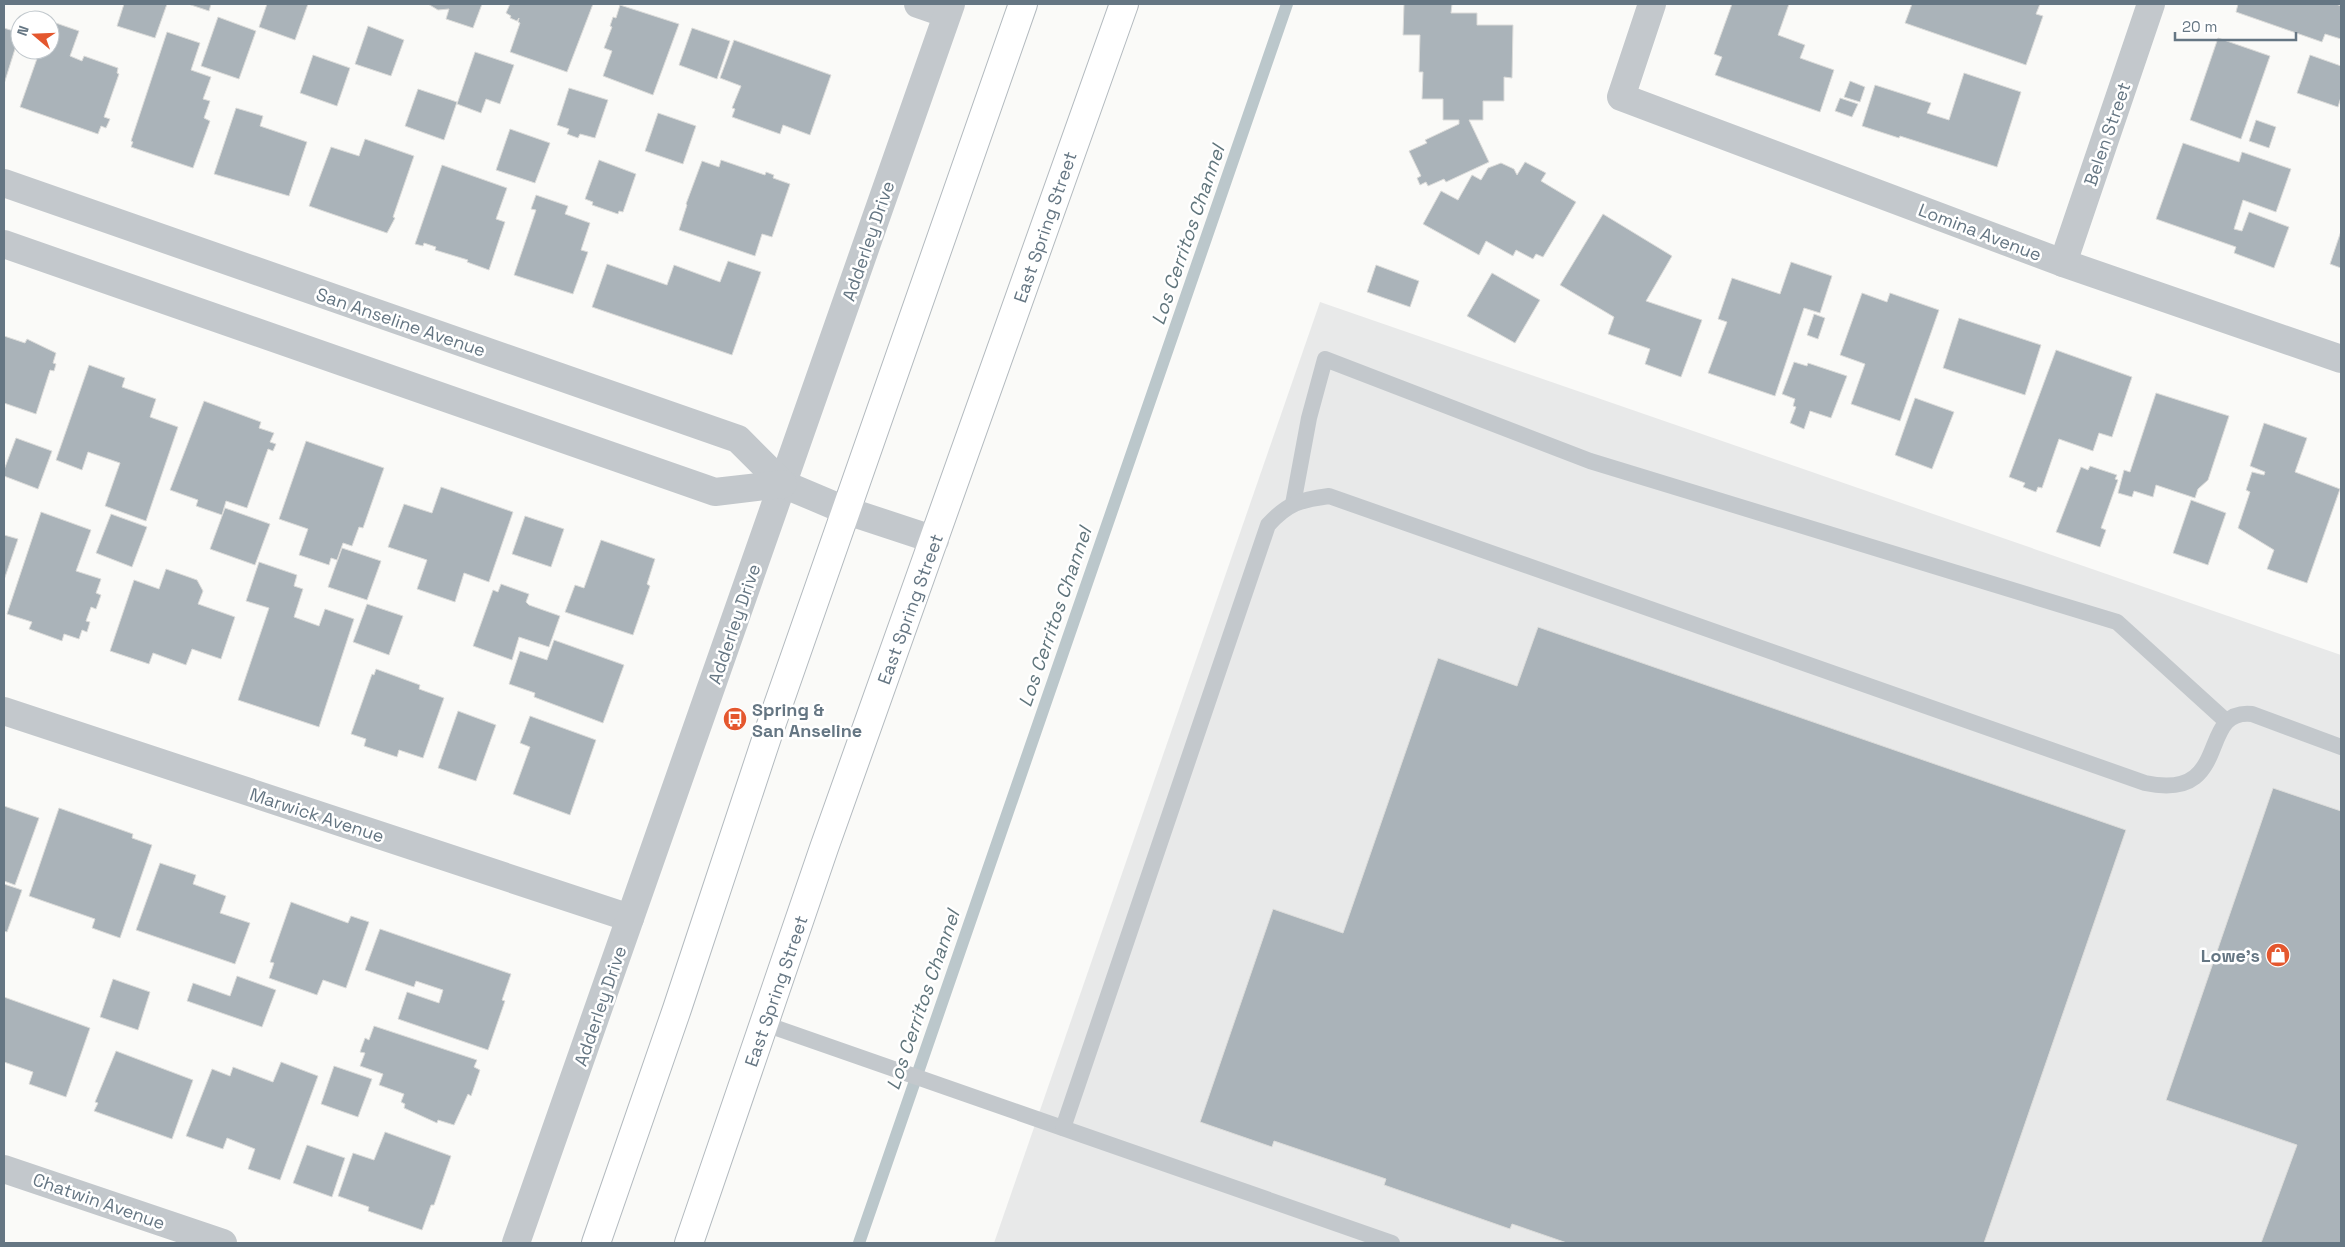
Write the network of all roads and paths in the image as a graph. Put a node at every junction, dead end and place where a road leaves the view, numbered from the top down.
1 (918, 4) edge
2 (1023, 4) edge
3 (1124, 4) edge
4 (1652, 4) edge
5 (2151, 4) edge
6 (949, 9) edge
7 (4, 183) edge
8 (4, 244) edge
9 (2063, 263) junction
10 (2341, 359) edge
11 (783, 484) junction
12 (1293, 504) junction
13 (847, 512) junction
14 (935, 540) junction
15 (4, 711) edge
16 (2226, 721) junction
17 (2341, 747) edge
18 (630, 918) junction
19 (765, 1024) junction
20 (1063, 1128) junction
21 (4, 1169) edge
22 (223, 1243) edge
23 (516, 1243) edge
24 (596, 1243) edge
25 (689, 1243) edge
26 (1392, 1243) edge

1 - 6 street
2 - 13 main road
3 - 14 main road, East Spring Street
4 - 9 street, Lomina Avenue
5 - 9 street, Belen Street
6 - 11 street, Adderley Drive
7 - 11 street, San Anseline Avenue
8 - 11 street
9 - 10 street, Lomina Avenue
11 - 13 street, San Anseline Avenue
11 - 18 street, Adderley Drive
12 - 16 lane
12 - 16 lane
12 - 20 lane
13 - 14 street, San Anseline Avenue
13 - 24 main road
14 - 19 main road, East Spring Street
15 - 18 street, Marwick Avenue
16 - 17 lane
18 - 23 street, Adderley Drive
19 - 20 lane
19 - 25 main road, East Spring Street
20 - 26 lane
21 - 22 street, Chatwin Avenue

